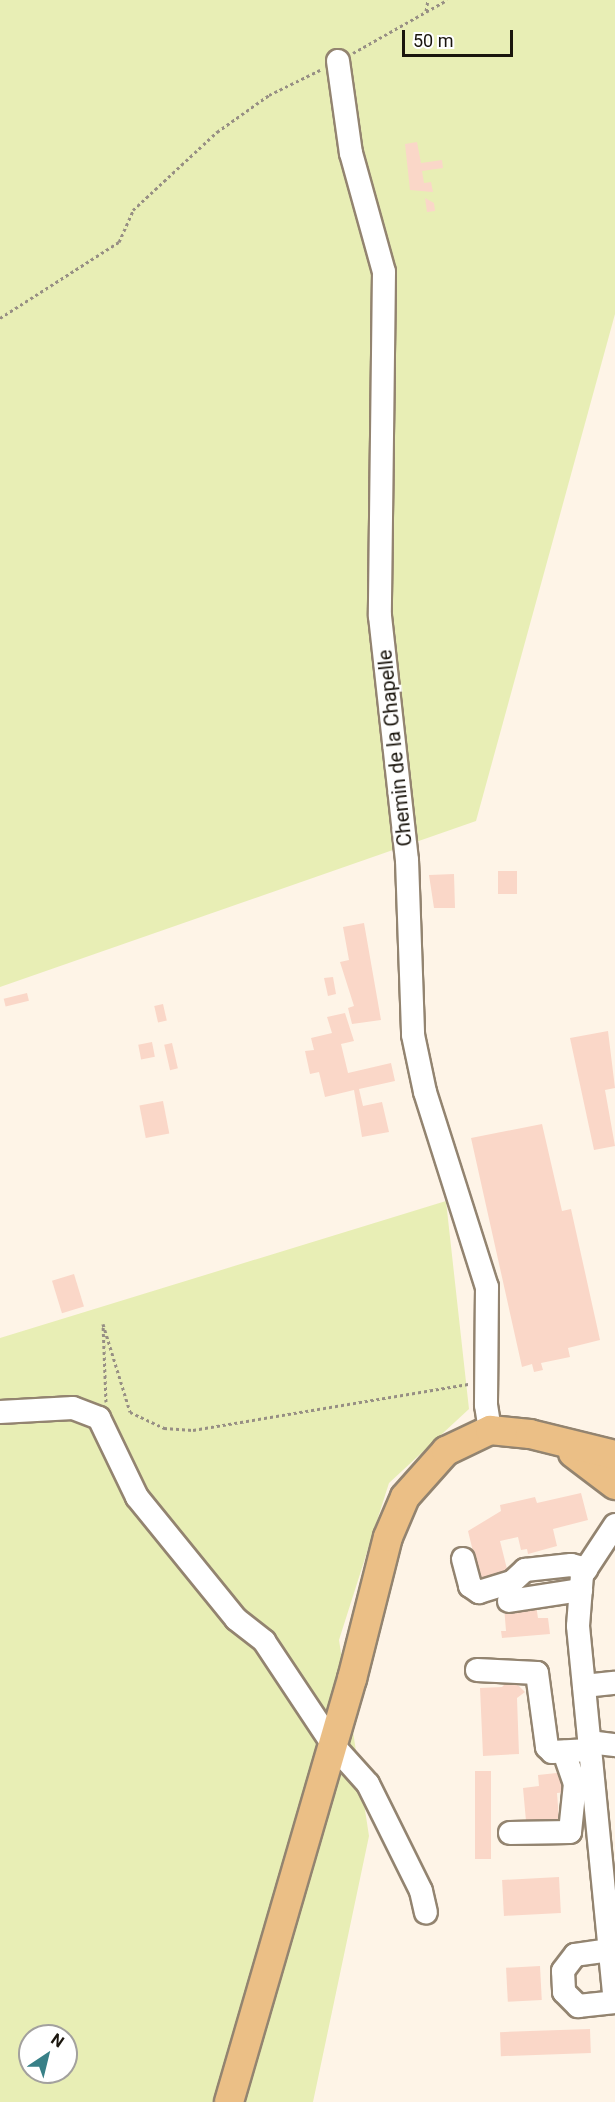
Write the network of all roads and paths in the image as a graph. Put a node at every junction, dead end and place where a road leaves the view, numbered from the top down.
1 (428, 0) edge
2 (447, 0) edge
3 (426, 11) junction
4 (338, 61) junction
5 (0, 318) edge
6 (488, 1381) junction
7 (0, 1412) edge
8 (91, 1413) junction
9 (490, 1430) junction
10 (555, 1443) junction
11 (615, 1455) edge
12 (615, 1485) edge
13 (615, 1525) edge
14 (463, 1559) dead end
15 (595, 1565) edge
16 (509, 1601) dead end
17 (477, 1670) dead end
18 (615, 1683) edge
19 (584, 1686) junction
20 (333, 1745) junction
21 (615, 1745) edge
22 (590, 1746) junction
23 (564, 1752) junction
24 (570, 1832) junction
25 (510, 1833) dead end
26 (599, 1841) junction
27 (426, 1912) dead end
28 (610, 1950) junction
29 (615, 2001) edge
30 (229, 2102) edge

1 - 3 path
2 - 3 path
3 - 4 path
4 - 5 path
4 - 6 street, Chemin de la Chapelle
6 - 8 path
6 - 9 street, Chemin de la Chapelle
7 - 8 street
8 - 20 street
9 - 10 main road
9 - 20 main road
10 - 11 main road
10 - 12 main road
13 - 15 street
14 - 15 street
15 - 16 street
15 - 19 street
17 - 23 street
18 - 19 street
19 - 22 street
20 - 27 street
20 - 30 main road
21 - 22 street
22 - 23 street
22 - 26 street
23 - 24 street
24 - 25 street
24 - 26 street
26 - 28 street
28 - 29 street
28 - 29 street

